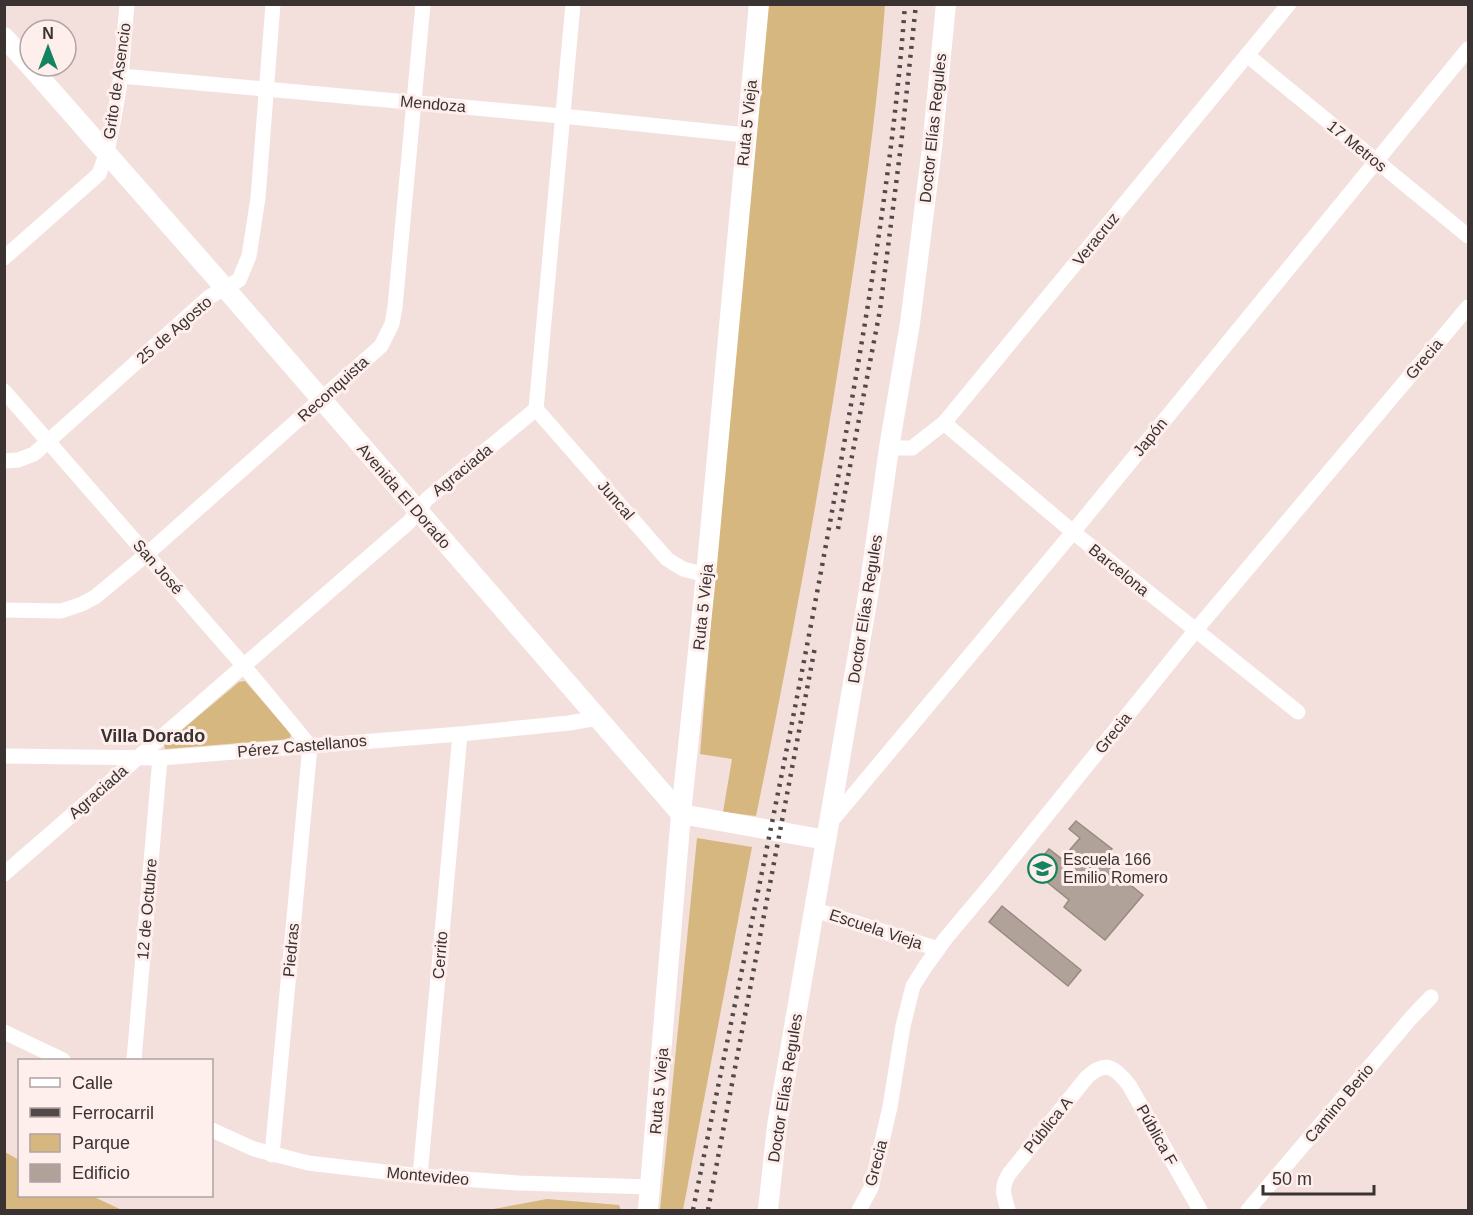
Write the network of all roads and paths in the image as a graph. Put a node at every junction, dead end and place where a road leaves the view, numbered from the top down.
1 (127, 4) edge
2 (273, 4) edge
3 (423, 4) edge
4 (573, 4) edge
5 (759, 4) edge
6 (958, 4) edge
7 (1288, 4) edge
8 (945, 12) edge
9 (4, 37) edge
10 (1468, 49) edge
11 (18, 53) edge
12 (1247, 55) junction
13 (121, 76) junction
14 (41, 78) edge
15 (266, 88) junction
16 (414, 103) junction
17 (562, 116) junction
18 (746, 135) junction
19 (107, 152) junction
20 (1376, 161) junction
21 (1468, 236) edge
22 (4, 258) edge
23 (225, 288) junction
24 (1468, 307) edge
25 (4, 391) edge
26 (321, 400) junction
27 (537, 409) junction
28 (944, 423) junction
29 (49, 442) junction
30 (889, 448) junction
31 (4, 461) edge
32 (417, 512) junction
33 (1073, 532) junction
34 (147, 554) junction
35 (706, 575) junction
36 (4, 610) edge
37 (1195, 631) junction
38 (243, 665) junction
39 (1298, 712) dead end
40 (598, 718) junction
41 (460, 734) junction
42 (310, 746) junction
43 (4, 756) edge
44 (137, 757) junction
45 (160, 758) junction
46 (681, 814) junction
47 (828, 832) junction
48 (4, 874) edge
49 (815, 909) junction
50 (938, 950) junction
51 (1431, 998) dead end
52 (4, 1032) edge
53 (61, 1059) edge
54 (134, 1059) edge
55 (1107, 1066) joint
56 (213, 1130) edge
57 (272, 1155) junction
58 (420, 1176) junction
59 (651, 1187) junction
60 (648, 1210) edge
61 (768, 1210) edge
62 (859, 1210) edge
63 (1008, 1210) edge
64 (1200, 1210) edge
65 (1248, 1210) edge

1 - 13 street, Grito de Asencio
2 - 15 street, 25 de Agosto
3 - 16 street, Reconquista
4 - 17 street
5 - 18 street, Ruta 5 Vieja
6 - 8 street
7 - 12 street, Veracruz
8 - 30 street, Doctor Elías Regules
9 - 11 street, Avenida El Dorado
10 - 20 street, Japón
12 - 20 street, 17 Metros
12 - 28 street, Veracruz
13 - 15 street, Mendoza
13 - 19 street, Grito de Asencio
14 - 19 street, Avenida El Dorado
15 - 16 street, Mendoza
15 - 23 street, 25 de Agosto
16 - 17 street, Mendoza
16 - 26 street, Reconquista
17 - 18 street, Mendoza
17 - 27 street
18 - 35 street, Ruta 5 Vieja
19 - 22 street, Grito de Asencio
19 - 23 street, Avenida El Dorado
20 - 21 street, 17 Metros
20 - 33 street, Japón
23 - 26 street, Avenida El Dorado
23 - 29 street, 25 de Agosto
24 - 37 street, Grecia
25 - 29 street, San José
26 - 32 street, Avenida El Dorado
26 - 34 street, Reconquista
27 - 32 street, Agraciada
27 - 35 street, Juncal
28 - 30 street, Veracruz
28 - 33 street, Barcelona
29 - 31 street, 25 de Agosto
29 - 34 street, San José
30 - 47 street, Doctor Elías Regules
32 - 38 street, Agraciada
32 - 40 street, Avenida El Dorado
33 - 37 street, Barcelona
33 - 47 street, Japón
34 - 36 street, Reconquista
34 - 38 street, San José
35 - 46 street, Ruta 5 Vieja
37 - 39 street, Barcelona
37 - 50 street, Grecia
38 - 42 street, San José
38 - 44 street, Agraciada
40 - 41 street, Pérez Castellanos
40 - 46 street, Avenida El Dorado
41 - 42 street, Pérez Castellanos
41 - 58 street, Cerrito
42 - 45 street, Pérez Castellanos
42 - 57 street, Piedras
43 - 44 street, Pérez Castellanos
44 - 45 street, Pérez Castellanos
44 - 48 street, Agraciada
45 - 54 street, 12 de Octubre
46 - 47 street
46 - 59 street, Ruta 5 Vieja
47 - 49 street, Doctor Elías Regules
49 - 50 street, Escuela Vieja
49 - 61 street, Doctor Elías Regules
50 - 62 street, Grecia
51 - 65 street, Camino Berio
52 - 53 street
55 - 63 street, Pública A
55 - 64 street, Pública F
56 - 57 street, Montevideo
57 - 58 street, Montevideo
58 - 59 street, Montevideo
59 - 60 street, Ruta 5 Vieja

